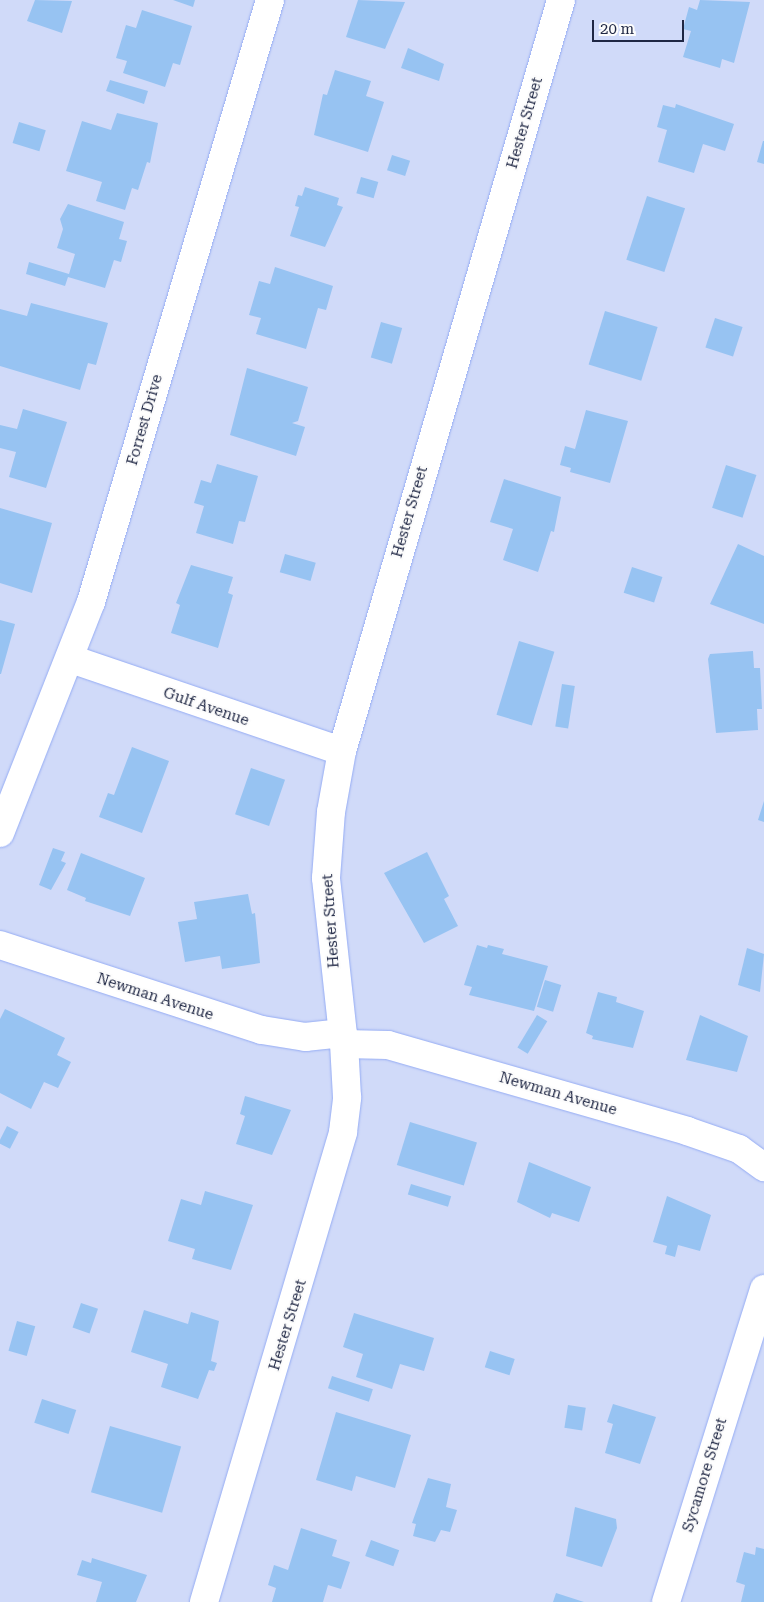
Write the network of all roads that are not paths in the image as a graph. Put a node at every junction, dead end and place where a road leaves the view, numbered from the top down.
1 (270, 0) edge
2 (561, 0) edge
3 (71, 659) junction
4 (342, 751) junction
5 (0, 833) edge
6 (0, 945) edge
7 (344, 1039) junction
8 (764, 1167) edge
9 (764, 1289) edge
10 (204, 1602) edge
11 (666, 1602) edge

1 - 3 street, Forrest Drive
2 - 4 street, Hester Street
3 - 4 street, Gulf Avenue
3 - 5 street, Forrest Drive
4 - 7 street, Hester Street
6 - 7 street, Newman Avenue
7 - 8 street, Newman Avenue
7 - 10 street, Hester Street
9 - 11 street, Sycamore Street

